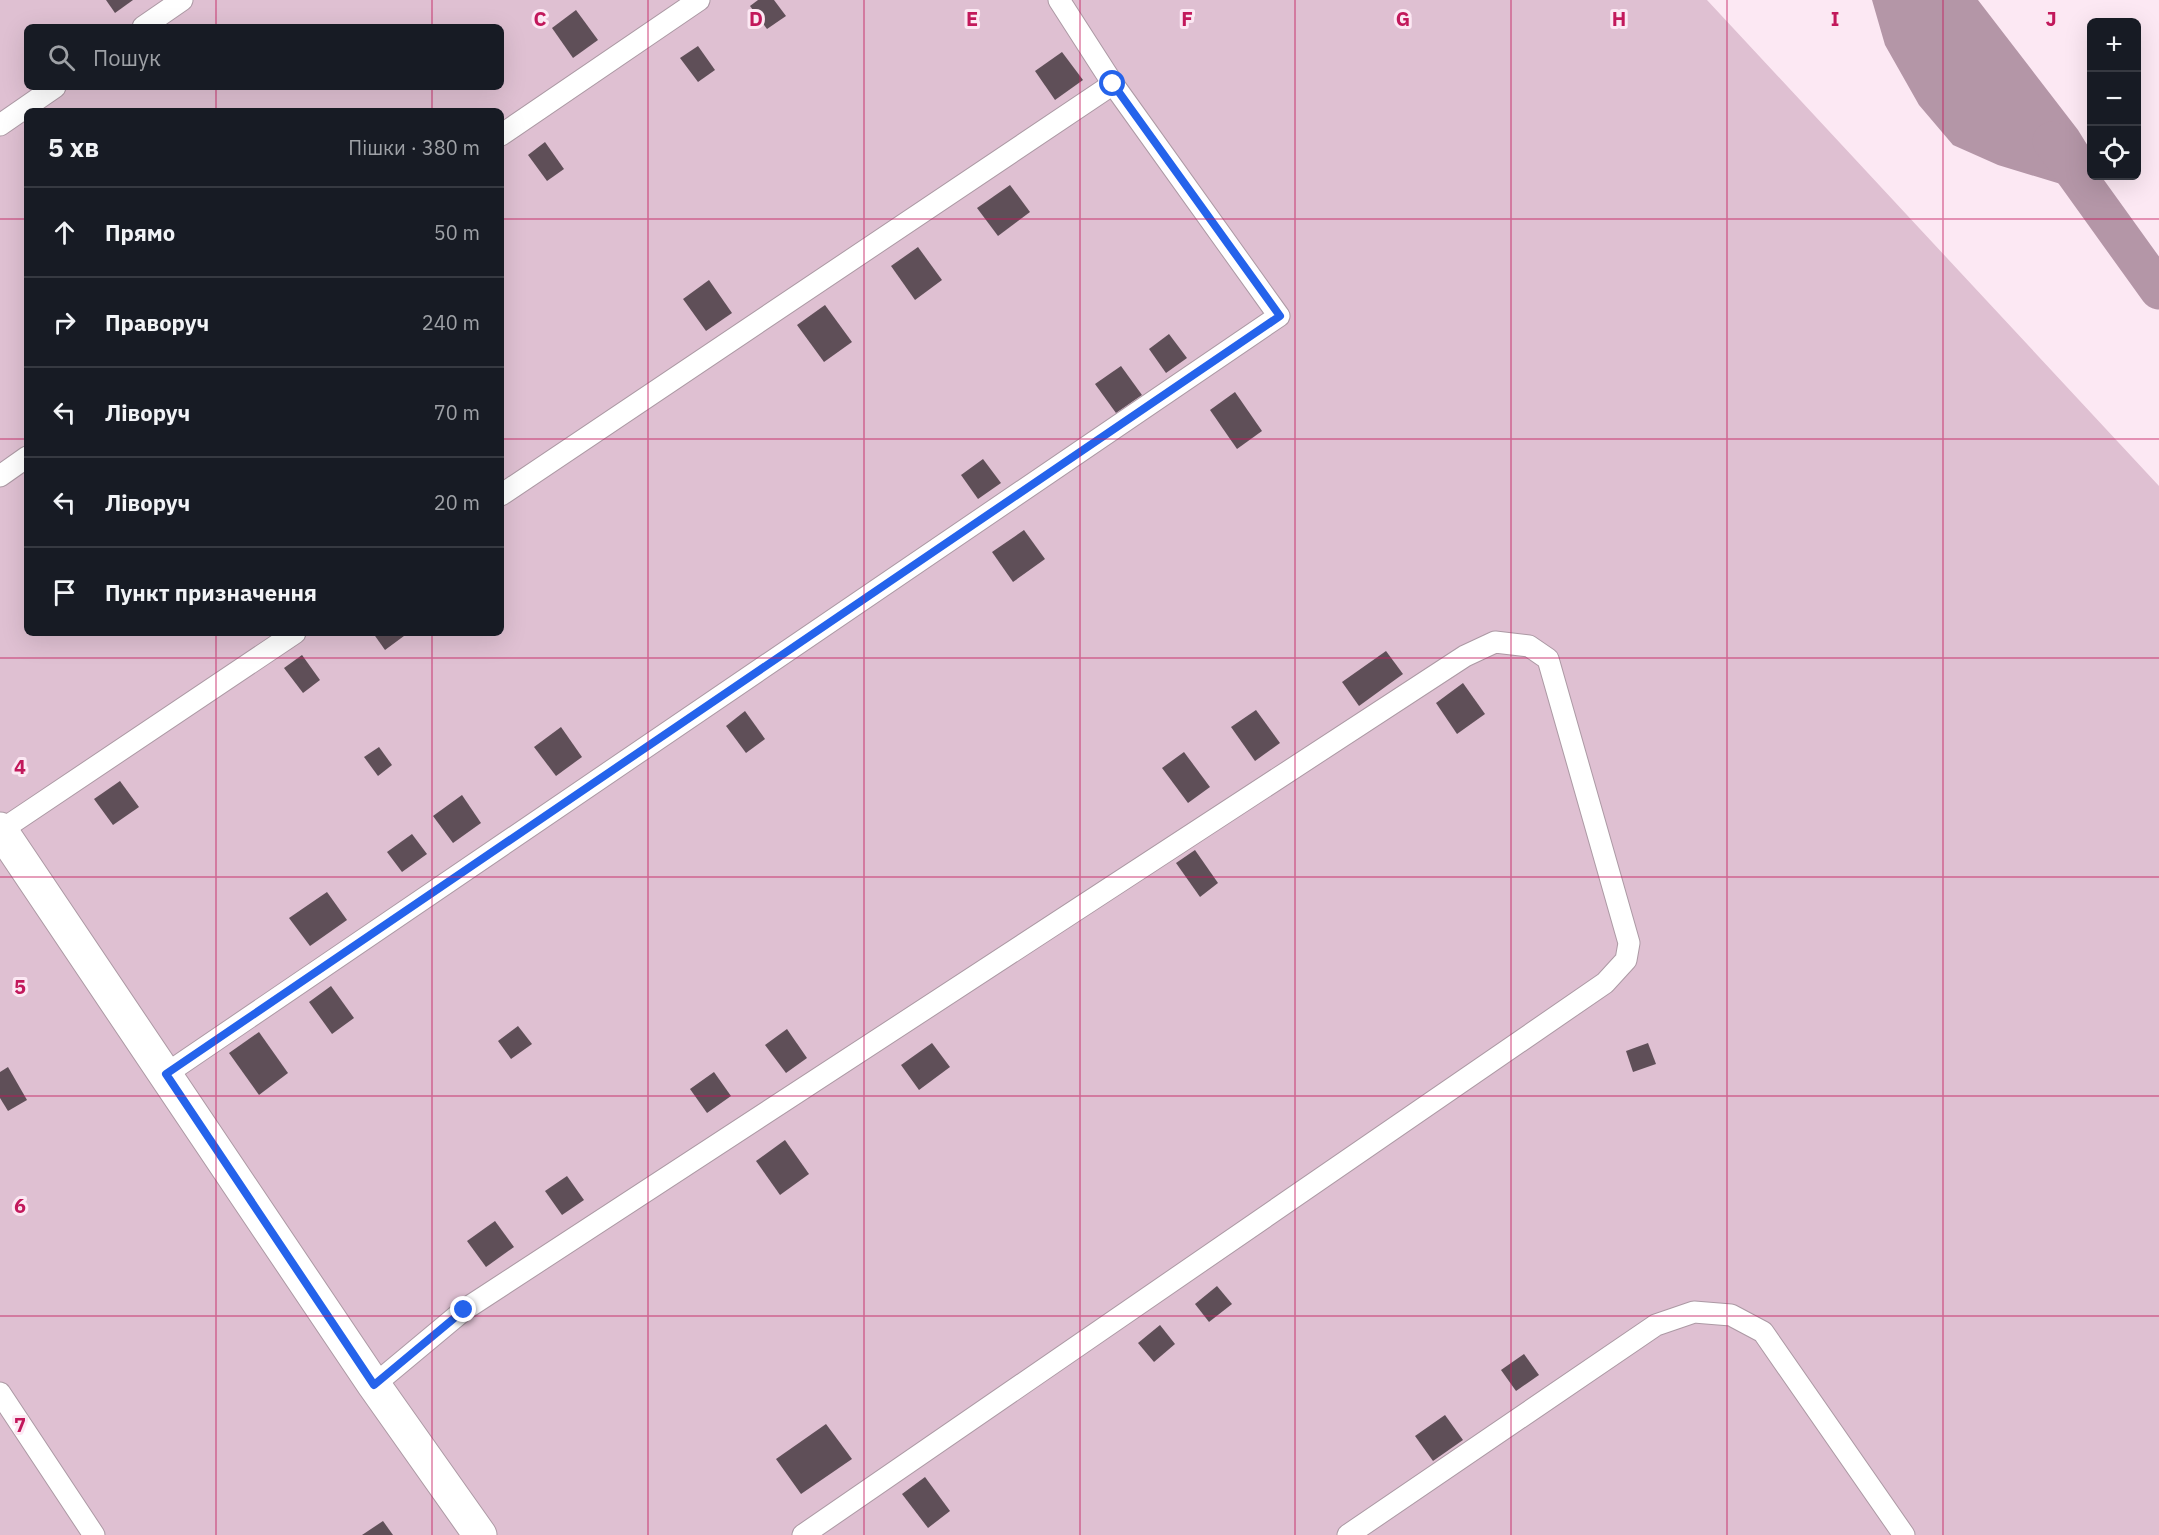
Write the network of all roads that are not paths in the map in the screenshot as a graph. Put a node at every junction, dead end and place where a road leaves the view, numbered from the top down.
1 (182, 0) edge
2 (699, 0) edge
3 (1059, 0) edge
4 (146, 24) edge
5 (1113, 84) junction
6 (51, 90) edge
7 (24, 108) edge
8 (25, 108) edge
9 (0, 125) edge
10 (504, 133) edge
11 (24, 460) edge
12 (0, 476) edge
13 (504, 493) edge
14 (291, 636) edge
15 (0, 830) edge
16 (166, 1074) junction
17 (374, 1385) junction
18 (0, 1393) edge
19 (1895, 1532) edge
20 (94, 1535) edge
21 (480, 1535) edge
22 (803, 1535) edge
23 (1348, 1535) edge

1 - 4 lane
2 - 10 lane
3 - 5 lane
5 - 13 lane
5 - 16 lane
6 - 8 lane
7 - 9 lane
11 - 12 lane
14 - 15 lane
15 - 16 street
16 - 17 street
17 - 21 street
17 - 22 lane
18 - 20 lane
19 - 23 lane

